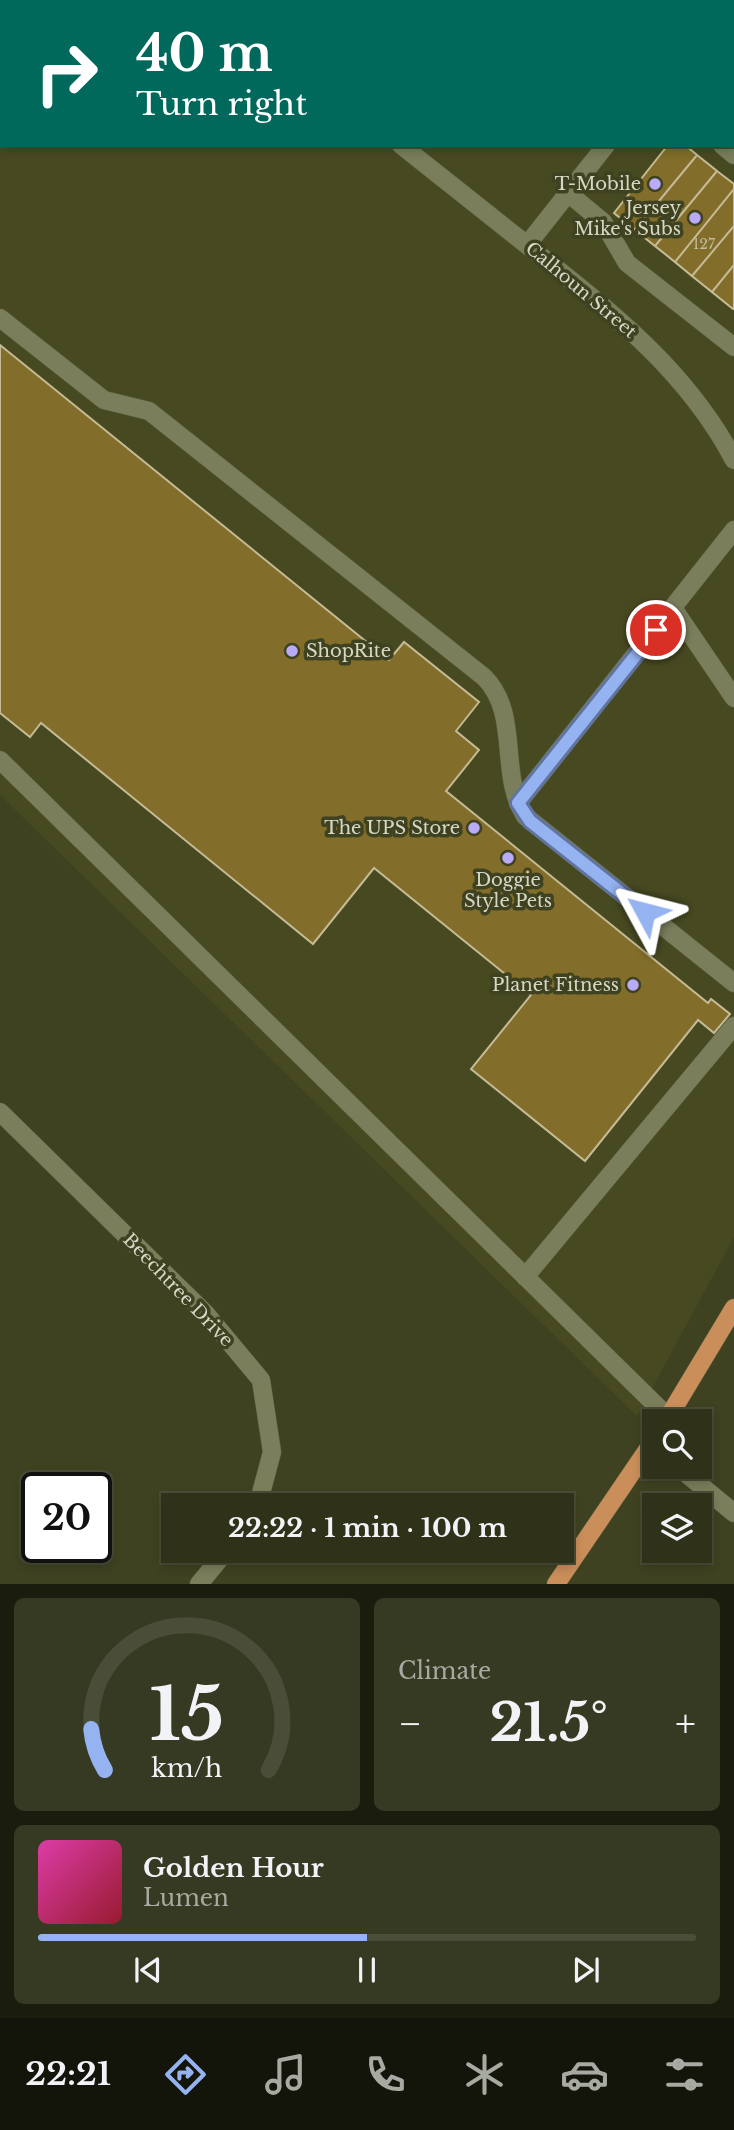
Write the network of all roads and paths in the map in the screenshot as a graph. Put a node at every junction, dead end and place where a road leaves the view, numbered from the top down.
1 (404, 147) edge
2 (604, 147) edge
3 (568, 194) junction
4 (527, 245) junction
5 (0, 317) edge
6 (734, 347) edge
7 (734, 460) edge
8 (734, 530) edge
9 (673, 608) junction
10 (734, 698) edge
11 (0, 760) edge
12 (518, 803) junction
13 (734, 983) edge
14 (734, 1026) edge
15 (0, 1112) edge
16 (525, 1277) junction
17 (734, 1308) edge
18 (657, 1409) edge
19 (673, 1409) edge
20 (642, 1461) edge
21 (693, 1479) edge
22 (261, 1493) edge
23 (734, 1513) edge
24 (217, 1563) edge
25 (200, 1584) edge
26 (556, 1584) edge

1 - 4 street, Calhoun Street
2 - 3 street
3 - 4 street
3 - 6 street
4 - 7 street, Calhoun Street
5 - 12 street
8 - 9 street
9 - 10 street
9 - 12 street
11 - 16 street
12 - 13 street
14 - 16 street
15 - 22 street, Beechtree Drive
16 - 18 street
17 - 19 main road
20 - 26 main road
21 - 23 street
24 - 25 street

